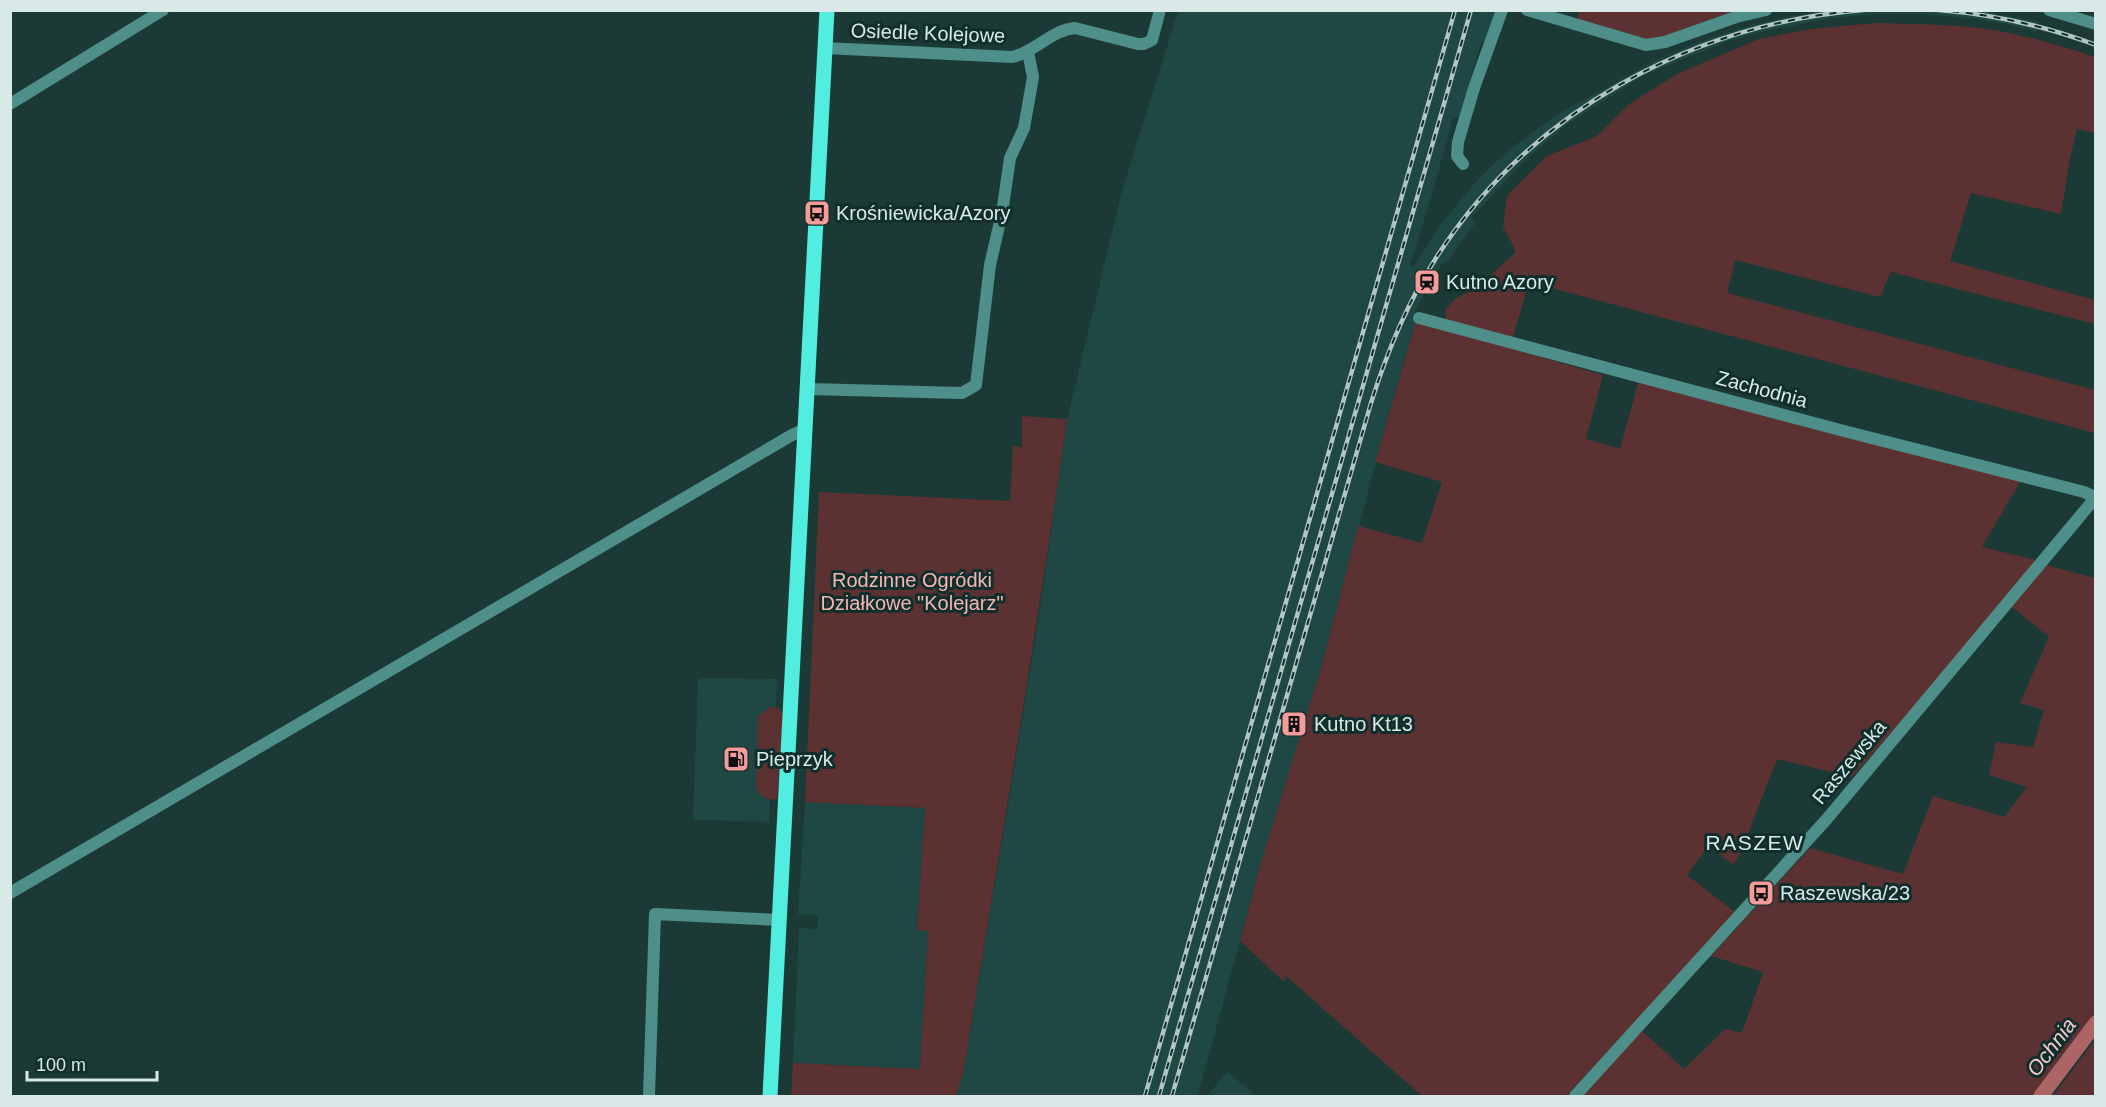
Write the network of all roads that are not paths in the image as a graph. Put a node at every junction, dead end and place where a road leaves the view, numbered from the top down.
1 (163, 10) edge
2 (827, 10) edge
3 (1160, 10) edge
4 (1502, 10) edge
5 (1527, 10) edge
6 (1766, 10) edge
7 (2049, 10) edge
8 (2096, 24) edge
9 (825, 48) junction
10 (1028, 52) junction
11 (10, 104) edge
12 (1463, 164) dead end
13 (1419, 318) dead end
14 (808, 389) junction
15 (805, 429) junction
16 (2095, 497) edge
17 (10, 893) edge
18 (779, 920) junction
19 (649, 1096) edge
20 (770, 1096) edge
21 (1575, 1096) edge

1 - 11 street
2 - 9 main road
3 - 10 street, Osiedle Kolejowe
4 - 12 street
5 - 6 street
7 - 8 street
9 - 10 street, Osiedle Kolejowe
9 - 14 main road
10 - 14 street, Osiedle Kolejowe
13 - 16 street, Zachodnia
14 - 15 main road
15 - 17 street
15 - 18 main road
16 - 21 street, Raszewska
18 - 19 street
18 - 20 main road

